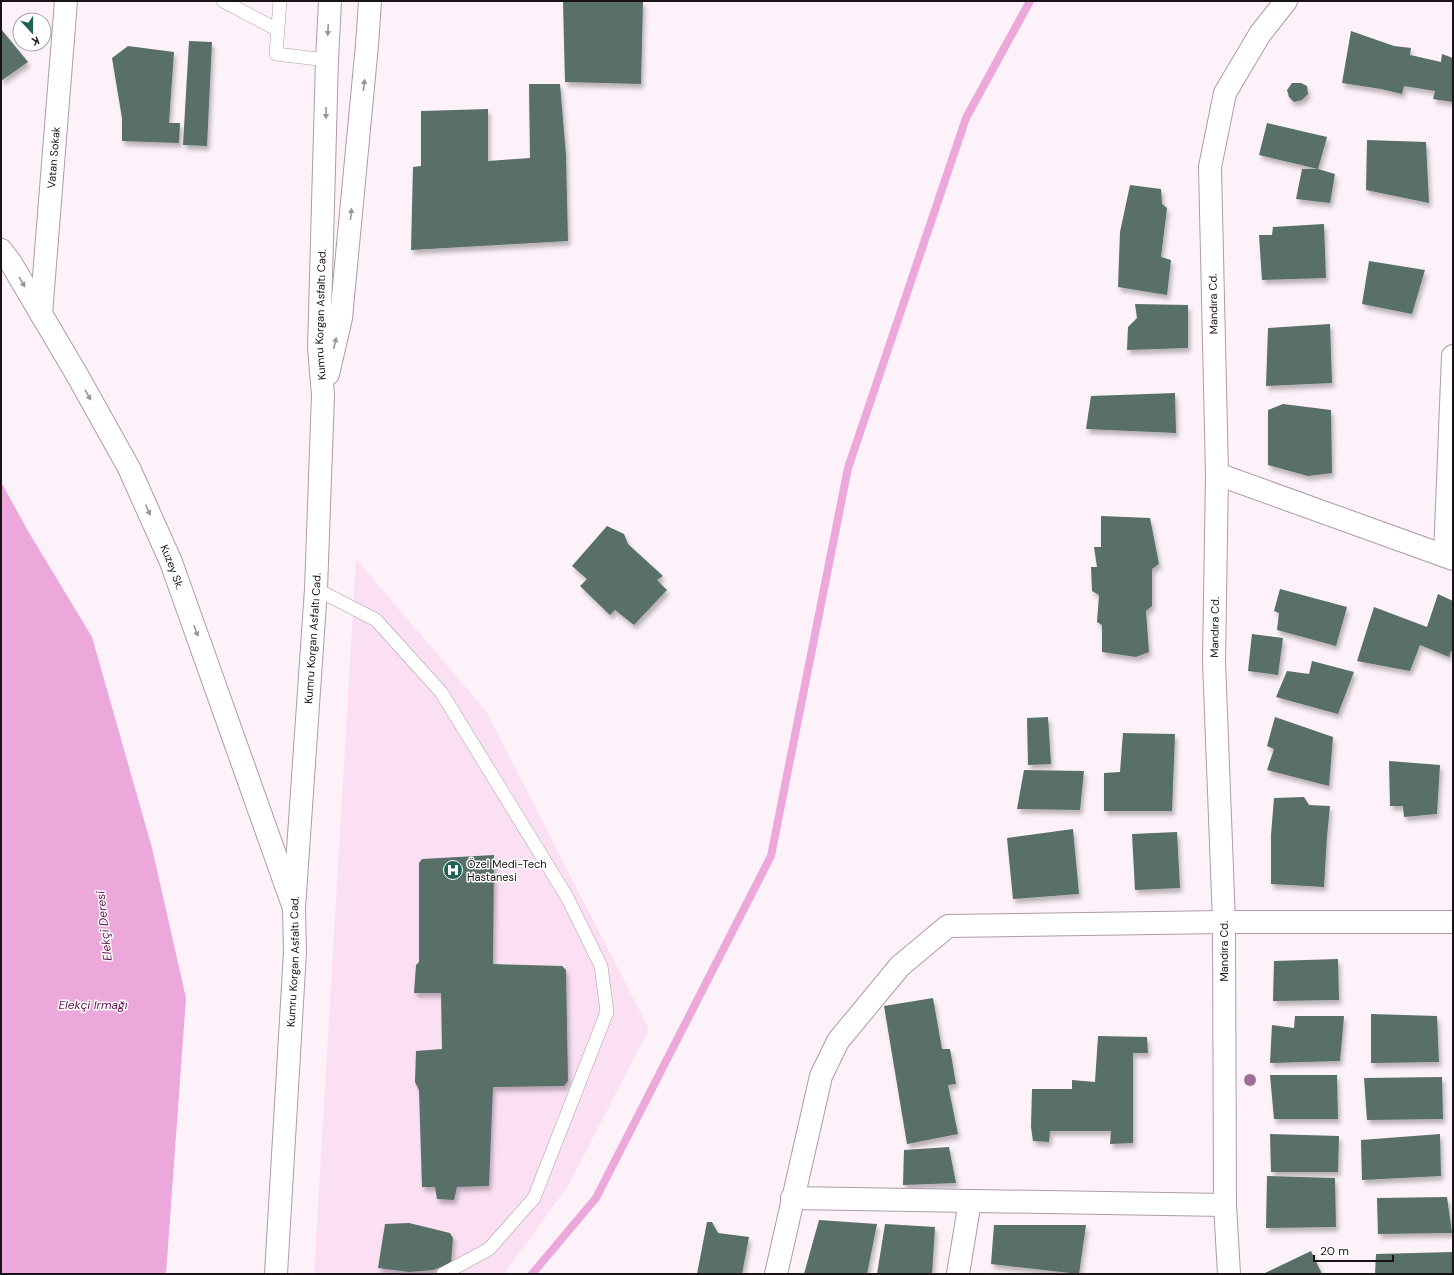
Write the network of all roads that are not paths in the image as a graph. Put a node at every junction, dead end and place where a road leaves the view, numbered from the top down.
1 (66, 1) edge
2 (223, 1) edge
3 (280, 1) edge
4 (330, 1) edge
5 (370, 1) edge
6 (1286, 1) edge
7 (278, 30) junction
8 (327, 60) junction
9 (1, 250) edge
10 (41, 314) junction
11 (1453, 356) edge
12 (323, 395) junction
13 (1217, 474) junction
14 (1449, 558) edge
15 (316, 589) junction
16 (294, 908) junction
17 (1224, 922) junction
18 (1453, 922) edge
19 (792, 1198) junction
20 (970, 1201) junction
21 (1225, 1205) junction
22 (276, 1274) edge
23 (443, 1274) edge
24 (776, 1274) edge
25 (958, 1274) edge
26 (1229, 1274) edge

1 - 10 street, Vatan Sokak
2 - 7 lane
3 - 7 lane
4 -> 8 street, Kumru Korgan Asfaltı Cad.
12 -> 5 street
6 - 13 street, Mandıra Cd.
7 - 8 lane
8 -> 12 street, Kumru Korgan Asfaltı Cad.
9 -> 10 street, Kuzey Sk.
10 -> 16 street, Kuzey Sk.
11 - 14 street
12 - 15 street, Kumru Korgan Asfaltı Cad.
13 - 14 street
13 - 17 street, Mandıra Cd.
15 - 16 street, Kumru Korgan Asfaltı Cad.
15 - 23 lane
16 - 22 street, Kumru Korgan Asfaltı Cad.
17 - 18 street
17 - 19 street
17 - 21 street, Mandıra Cd.
19 - 20 street
19 - 24 street
20 - 21 street
20 - 25 street
21 - 26 street, Mandıra Cd.

